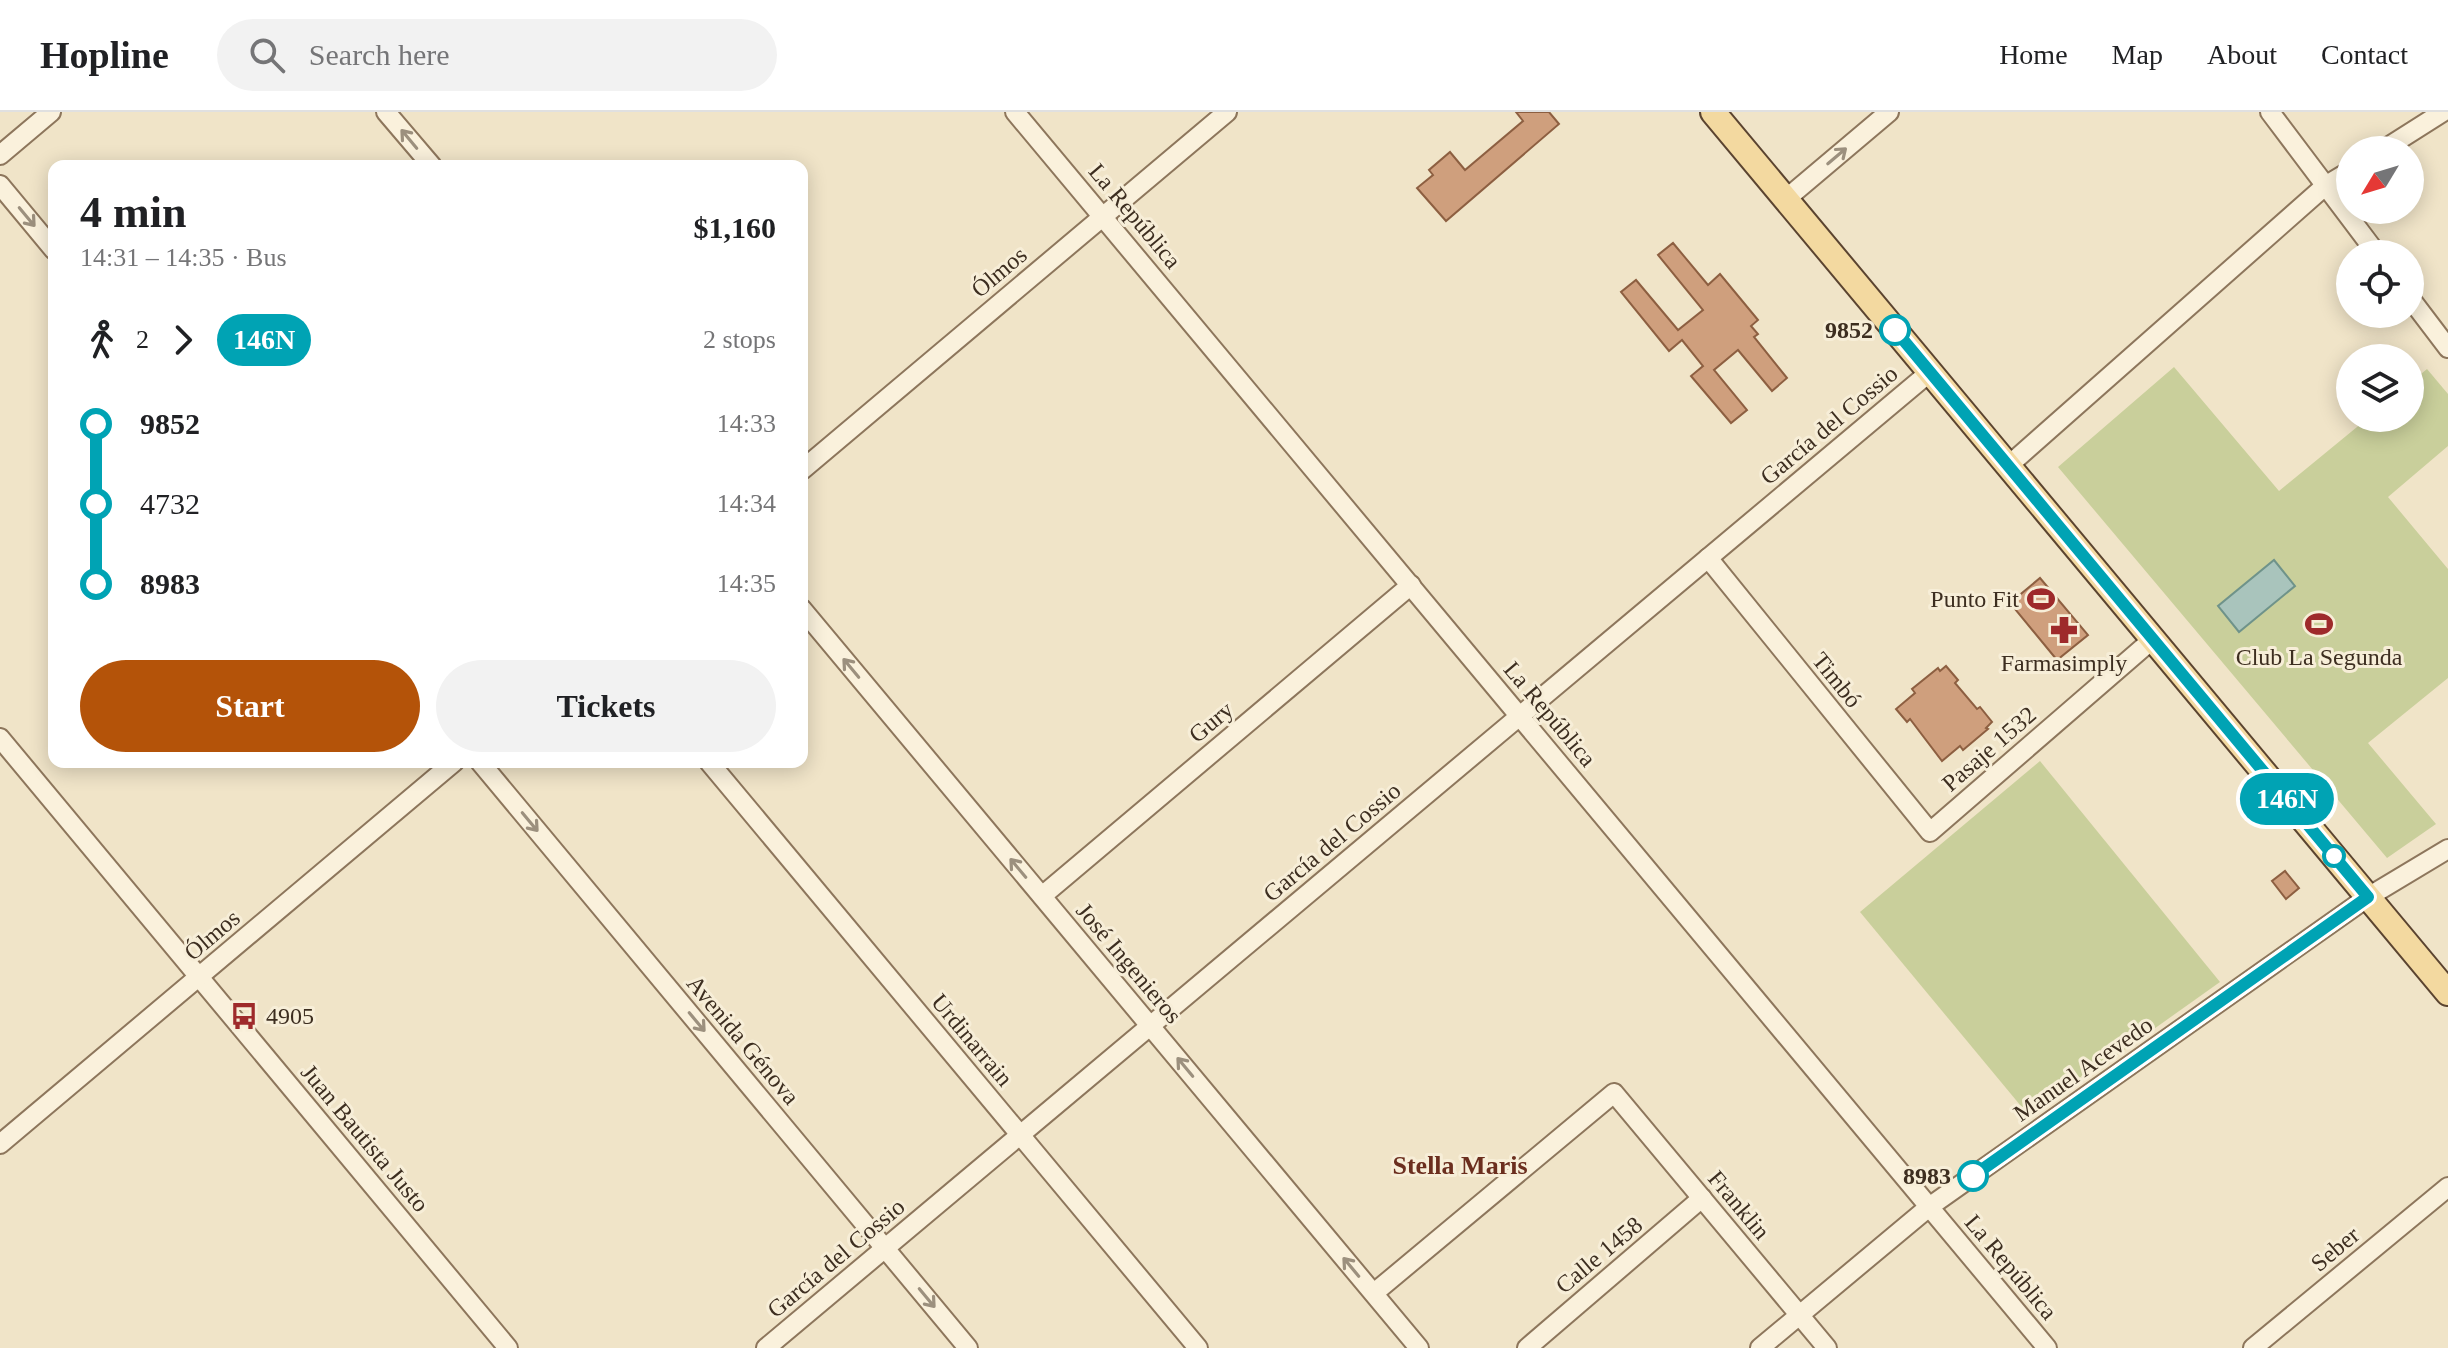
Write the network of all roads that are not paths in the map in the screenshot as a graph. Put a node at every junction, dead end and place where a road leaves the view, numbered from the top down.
1 (51, 112) edge
2 (386, 112) edge
3 (1015, 112) edge
4 (1227, 112) edge
5 (1713, 112) edge
6 (1889, 112) edge
7 (2270, 112) edge
8 (2443, 112) edge
9 (2405, 136) edge
10 (0, 155) edge
11 (427, 160) edge
12 (2336, 179) edge
13 (0, 185) edge
14 (2325, 186) junction
15 (1786, 199) junction
16 (1104, 216) junction
17 (2366, 240) edge
18 (48, 243) edge
19 (2424, 316) edge
20 (2448, 348) edge
21 (1930, 372) junction
22 (808, 465) edge
23 (2008, 466) junction
24 (1708, 558) junction
25 (1411, 585) junction
26 (808, 616) edge
27 (2153, 639) junction
28 (1520, 716) junction
29 (0, 738) edge
30 (447, 768) edge
31 (485, 768) edge
32 (714, 768) edge
33 (1930, 832) joint
34 (2448, 849) edge
35 (1042, 896) junction
36 (2368, 897) junction
37 (199, 977) junction
38 (2448, 993) edge
39 (1150, 1026) junction
40 (1020, 1135) junction
41 (0, 1144) edge
42 (2448, 1187) edge
43 (1702, 1198) junction
44 (1929, 1207) junction
45 (885, 1248) junction
46 (1374, 1293) junction
47 (1799, 1315) junction
48 (508, 1348) edge
49 (766, 1348) edge
50 (968, 1348) edge
51 (1198, 1348) edge
52 (1419, 1348) edge
53 (1527, 1348) edge
54 (1760, 1348) edge
55 (1827, 1348) edge
56 (2047, 1348) edge
57 (2253, 1348) edge

1 - 10 street
11 -> 2 street
3 - 16 street, La República
4 - 16 street, Ólmos
5 - 15 main road
15 -> 6 street
7 - 14 street
8 - 9 street
12 - 14 street
13 -> 18 street
14 - 17 street
14 - 23 street
15 - 21 main road
16 - 22 street, Ólmos
16 - 25 street, La República
19 - 20 street
21 - 23 main road
21 - 24 street, García del Cossio
23 - 27 main road
24 - 28 street, García del Cossio
24 - 33 street, Timbó
25 - 28 street, La República
25 - 35 street, Gury
35 -> 26 street, José Ingenieros
27 - 33 street, Pasaje 1532
27 - 36 main road
28 - 39 street, García del Cossio
28 - 44 street, La República
29 - 37 street, Juan Bautista Justo
30 - 37 street, Ólmos
31 -> 45 street, Avenida Génova
32 - 40 street, Urdinarrain
34 - 36 street, Manuel Acevedo
35 - 39 street, José Ingenieros
36 - 38 main road
36 - 44 street, Manuel Acevedo
37 - 41 street, Ólmos
37 - 48 street, Juan Bautista Justo
39 - 40 street, García del Cossio
46 -> 39 street, José Ingenieros
40 - 45 street, García del Cossio
40 - 51 street, Urdinarrain
42 - 57 street, Seber
43 - 46 street, Franklin
43 - 47 street, Franklin
43 - 53 street, Calle 1458
44 - 47 street, Manuel Acevedo
44 - 56 street, La República
45 - 49 street, García del Cossio
45 -> 50 street, Avenida Génova
46 - 52 street, José Ingenieros
47 - 54 street, Manuel Acevedo
47 - 55 street, Franklin

